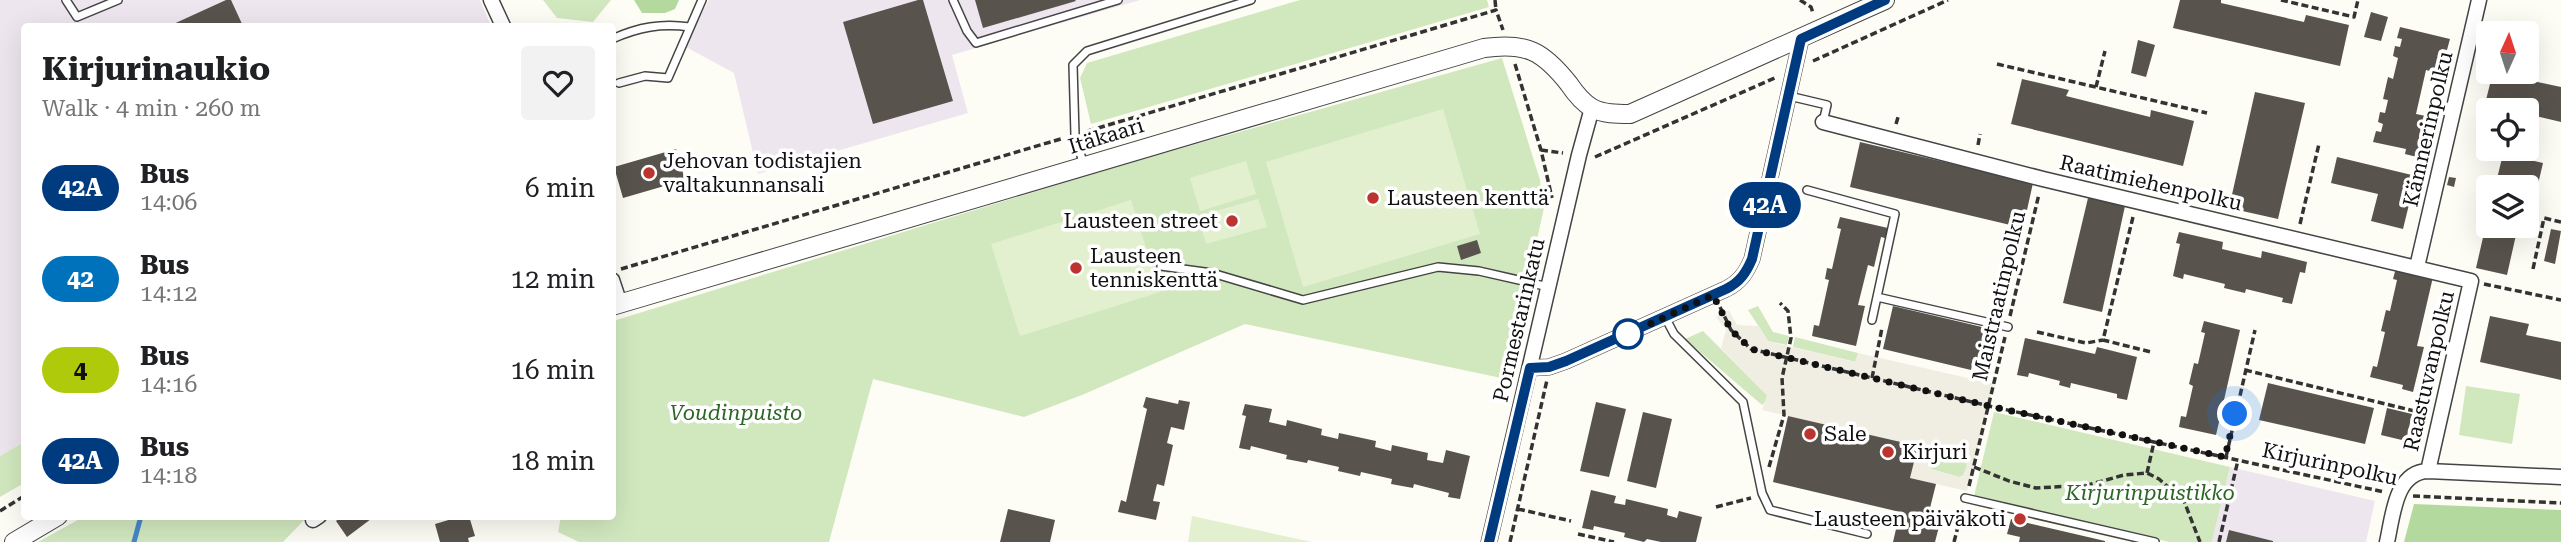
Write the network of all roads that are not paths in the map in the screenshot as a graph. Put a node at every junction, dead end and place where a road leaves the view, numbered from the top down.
1 (66, 0) edge
2 (118, 0) edge
3 (491, 0) edge
4 (702, 0) edge
5 (953, 0) edge
6 (1118, 0) edge
7 (1251, 0) edge
8 (1885, 0) edge
9 (2479, 0) edge
10 (502, 23) edge
11 (690, 27) junction
12 (616, 38) edge
13 (1801, 39) junction
14 (619, 83) dead end
15 (1789, 96) junction
16 (1592, 108) junction
17 (1823, 122) joint
18 (1084, 166) junction
19 (1807, 191) dead end
20 (1161, 266) dead end
21 (2417, 267) junction
22 (2471, 281) joint
23 (1549, 287) junction
24 (1877, 297) junction
25 (616, 305) edge
26 (1665, 317) junction
27 (1872, 320) road end
28 (2008, 327) road end
29 (1530, 368) junction
30 (2421, 472) junction
31 (2561, 477) edge
32 (1965, 498) road end
33 (51, 520) edge
34 (1867, 534) dead end
35 (14, 542) edge
36 (1489, 542) edge
37 (2155, 542) edge
38 (2387, 542) edge

1 - 2 lane
3 - 10 street
4 - 11 lane
5 - 6 lane
7 - 18 lane
8 - 13 street
9 - 21 street, Kämnerinpolku
11 - 12 lane
11 - 14 lane
13 - 15 street
13 - 16 street
15 - 17 lane
15 - 26 street
16 - 18 street, Itäkaari
16 - 23 street, Pormestarinkatu
17 - 21 street, Raatimiehenpolku
18 - 25 street, Itäkaari
19 - 24 lane
20 - 23 lane
21 - 22 street, Raatimiehenpolku
22 - 30 street, Raastuvanpolku
23 - 29 street, Pormestarinkatu
24 - 27 lane
24 - 28 lane
26 - 29 street
26 - 34 lane
29 - 36 street, Pormestarinkatu
30 - 31 street
30 - 38 street
32 - 37 lane
33 - 35 street

